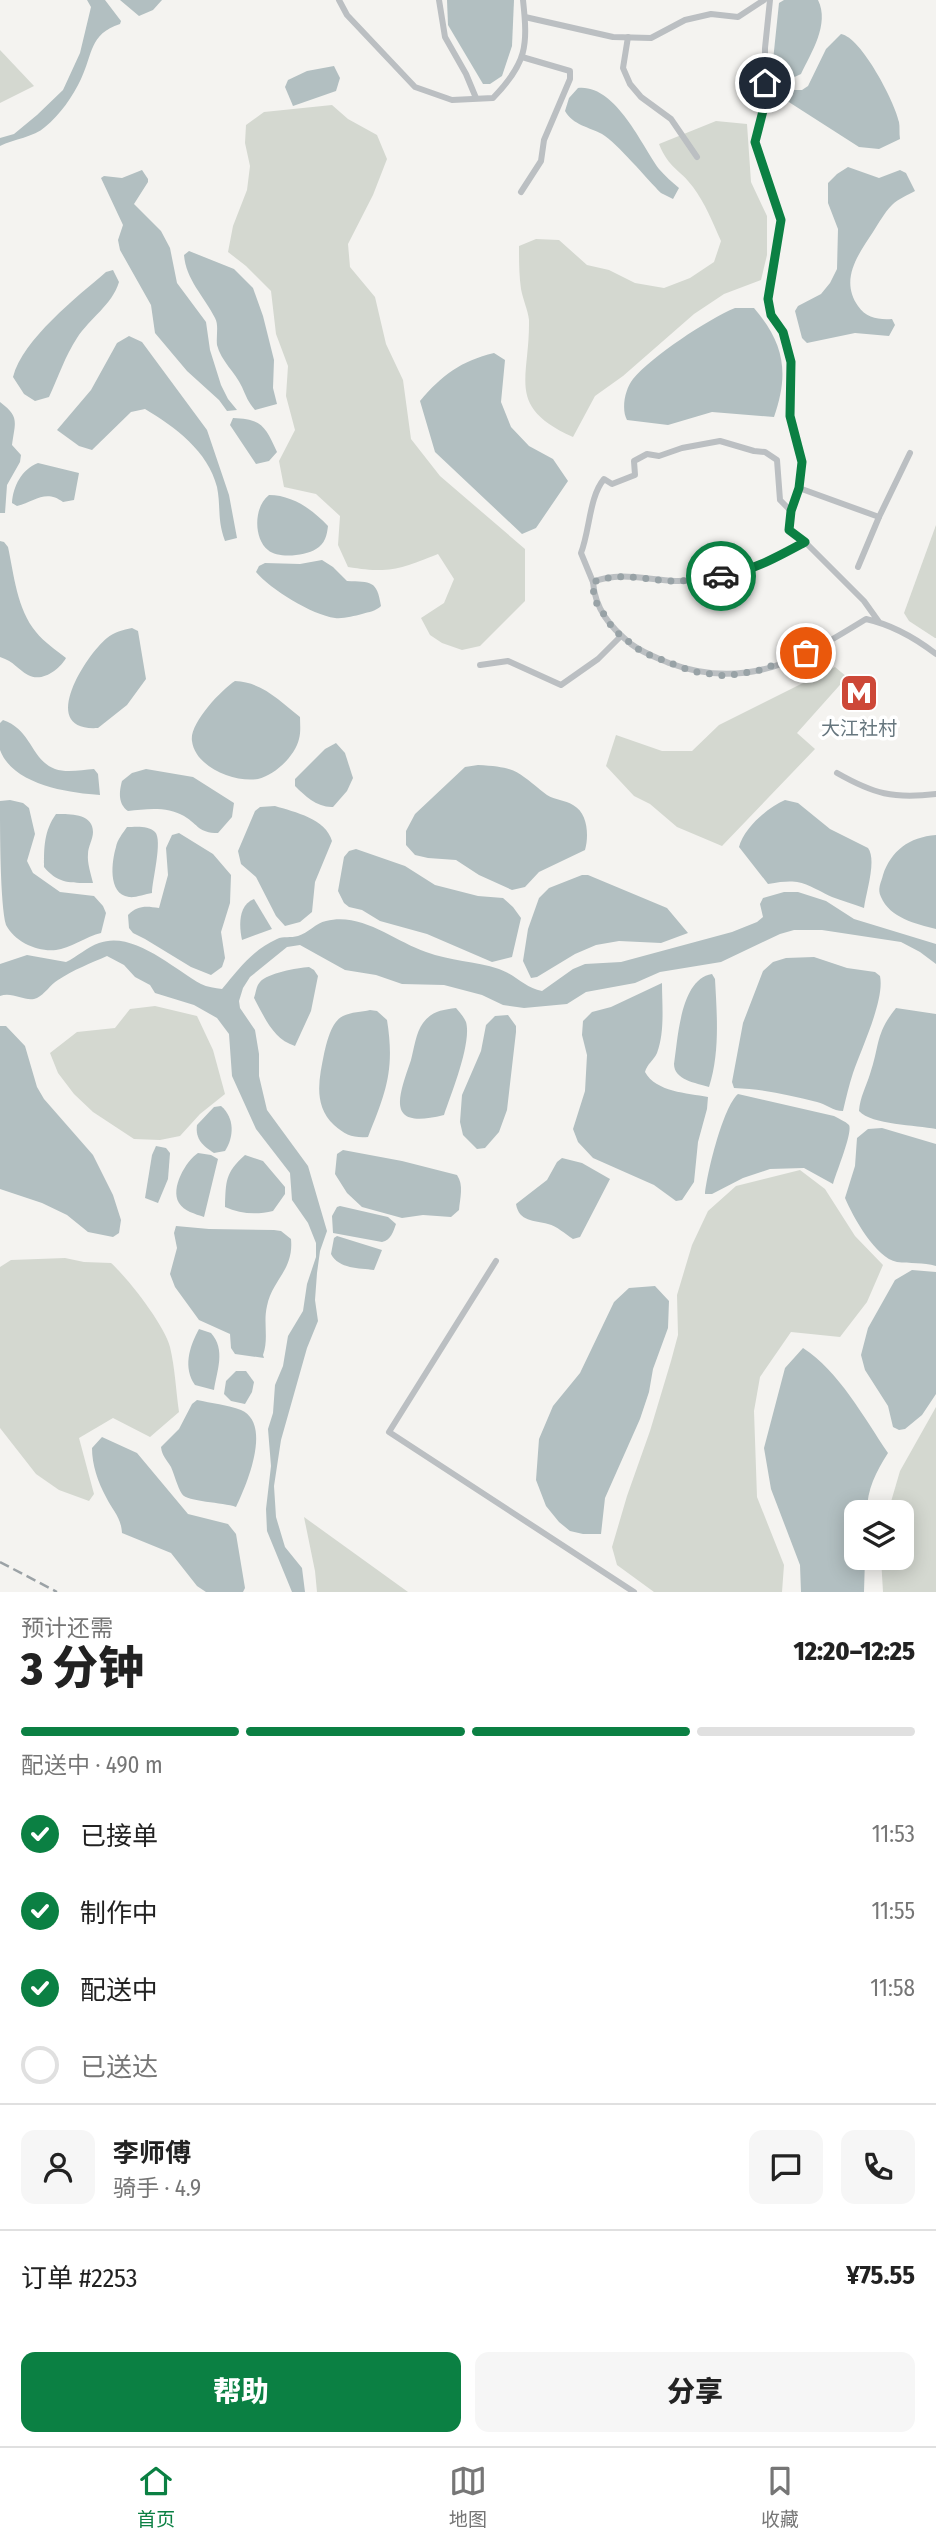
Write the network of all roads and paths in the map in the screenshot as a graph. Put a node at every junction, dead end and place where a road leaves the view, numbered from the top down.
1 (339, 0) edge
2 (439, 0) edge
3 (523, 0) edge
4 (764, 0) edge
5 (770, 0) edge
6 (525, 17) junction
7 (628, 37) junction
8 (522, 57) junction
9 (476, 98) junction
10 (696, 157) dead end
11 (520, 192) dead end
12 (910, 453) dead end
13 (799, 488) junction
14 (791, 511) junction
15 (879, 517) junction
16 (805, 542) junction
17 (858, 567) dead end
18 (593, 582) junction
19 (879, 622) junction
20 (621, 636) junction
21 (936, 654) edge
22 (480, 665) dead end
23 (837, 773) dead end
24 (936, 794) edge
25 (496, 1261) dead end
26 (634, 1592) edge

1 - 9 street
2 - 9 street
3 - 6 street
4 - 7 street
5 - 13 street
6 - 7 street
6 - 8 street
7 - 10 street
8 - 9 street
8 - 11 street
12 - 15 street
13 - 14 street
13 - 15 street
14 - 16 street
14 - 18 street
15 - 17 street
16 - 18 street
16 - 19 street
18 - 20 street
19 - 20 street
19 - 21 street
20 - 22 street
23 - 24 street
25 - 26 street

